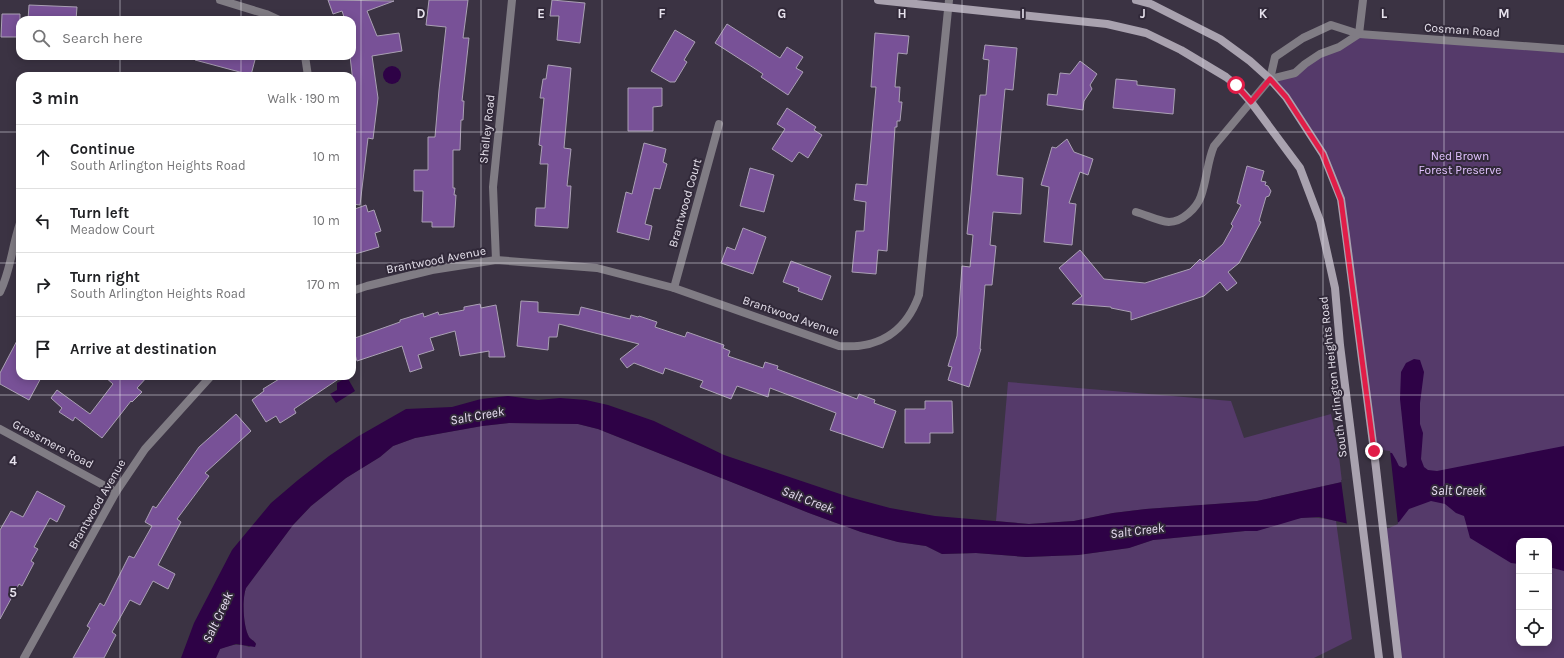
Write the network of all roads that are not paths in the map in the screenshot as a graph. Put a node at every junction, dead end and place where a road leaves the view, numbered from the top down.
1 (220, 0) edge
2 (512, 0) edge
3 (878, 0) edge
4 (1136, 0) edge
5 (1363, 0) edge
6 (1151, 2) edge
7 (948, 4) edge
8 (271, 16) edge
9 (1359, 34) junction
10 (1564, 49) edge
11 (306, 60) edge
12 (307, 72) edge
13 (1270, 79) junction
14 (1251, 102) junction
15 (719, 124) dead end
16 (1136, 212) dead end
17 (16, 234) edge
18 (496, 260) junction
19 (674, 288) junction
20 (356, 290) edge
21 (0, 292) edge
22 (207, 380) edge
23 (0, 429) edge
24 (116, 492) junction
25 (24, 658) edge
26 (1379, 658) edge
27 (1398, 658) edge

1 - 8 street
2 - 18 street, Shelley Road
3 - 7 main road, South Arlington Heights Road
4 - 6 main road
5 - 9 street
6 - 13 main road
7 - 14 main road, South Arlington Heights Road
7 - 19 street, Brantwood Avenue
9 - 10 street, Cosman Road
9 - 13 street
9 - 13 street, Cosman Road
11 - 12 street
13 - 14 street
13 - 27 main road
14 - 16 street
14 - 26 main road, South Arlington Heights Road
15 - 19 street, Brantwood Court
17 - 21 street
18 - 19 street, Brantwood Avenue
18 - 20 street, Brantwood Avenue
22 - 24 street, Brantwood Avenue
23 - 24 street, Grassmere Road
24 - 25 street, Brantwood Avenue

